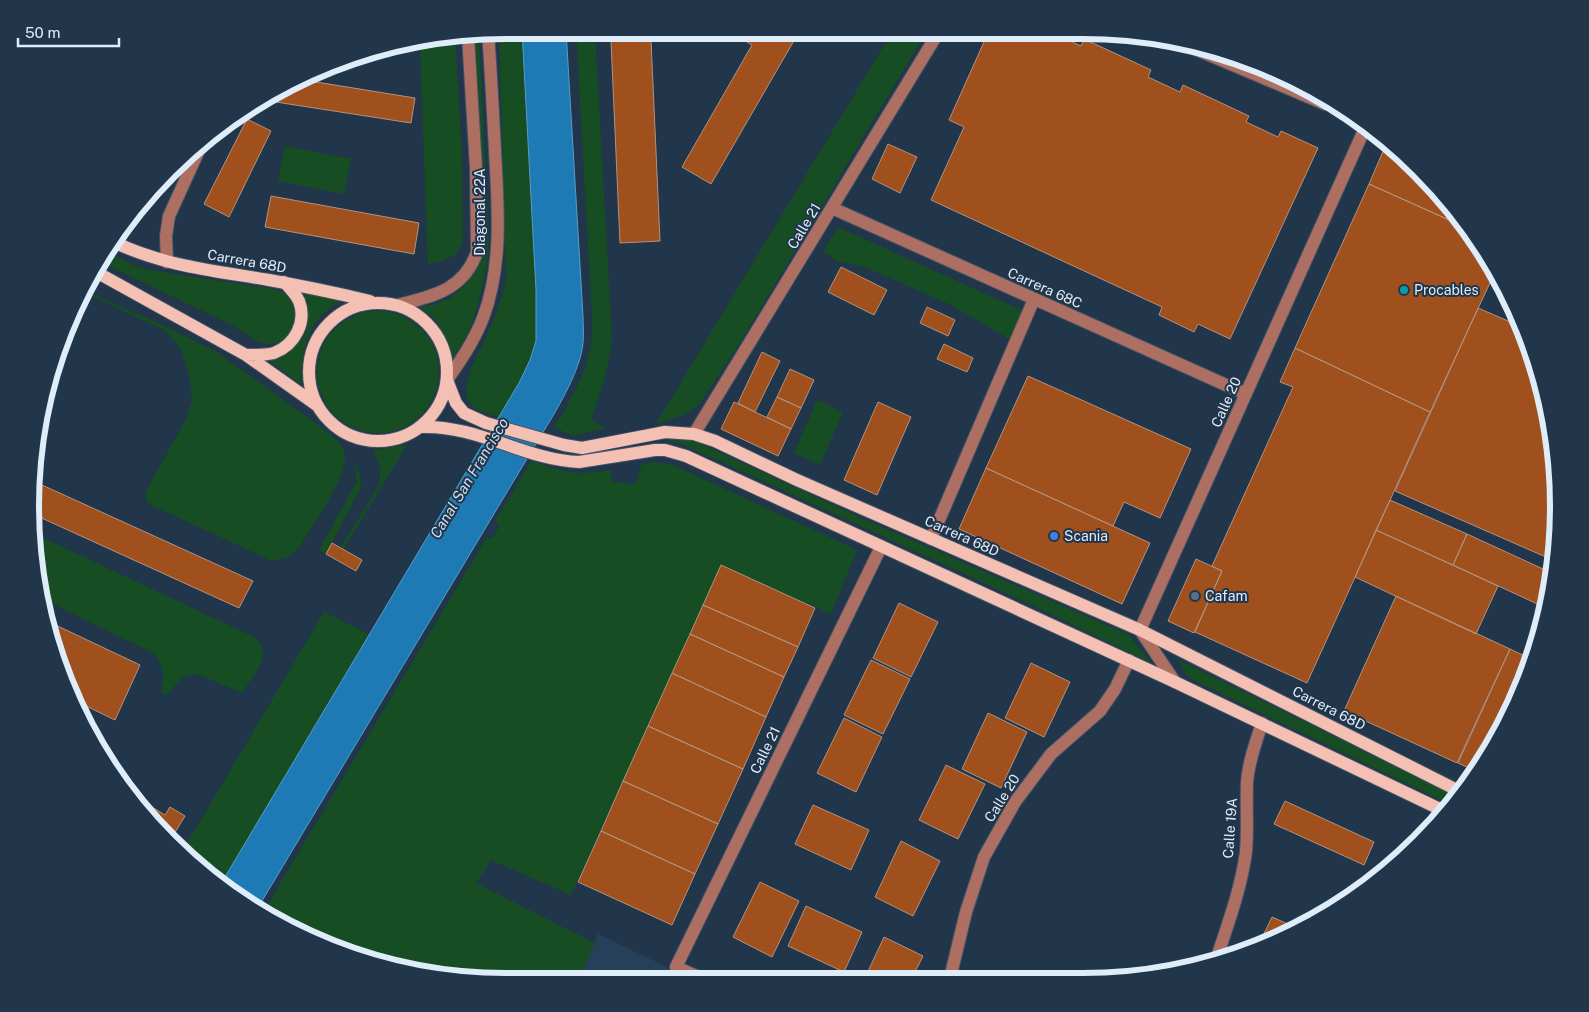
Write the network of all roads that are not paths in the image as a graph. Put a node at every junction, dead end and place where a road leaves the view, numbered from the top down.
1 (934, 39) edge
2 (488, 40) edge
3 (468, 41) edge
4 (1224, 61) edge
5 (1313, 99) edge
6 (1363, 132) edge
7 (196, 157) edge
8 (832, 208) junction
9 (119, 244) edge
10 (167, 262) junction
11 (100, 274) edge
12 (284, 282) junction
13 (1034, 299) junction
14 (377, 302) junction
15 (398, 305) junction
16 (246, 355) junction
17 (447, 380) junction
18 (1246, 394) junction
19 (318, 406) junction
20 (422, 427) junction
21 (694, 434) junction
22 (930, 539) junction
23 (881, 547) junction
24 (1140, 630) junction
25 (1129, 660) junction
26 (1176, 682) junction
27 (1262, 723) junction
28 (1455, 789) edge
29 (1439, 808) edge
30 (1218, 953) edge
31 (690, 973) edge
32 (952, 973) edge

1 - 8 street, Calle 21
2 - 17 street, Diagonal 22A
3 - 15 street, Diagonal 22A
4 - 5 street
6 - 18 street, Calle 20
7 - 10 street
8 - 13 street, Carrera 68C
8 - 21 street, Calle 21
9 - 10 main road, Carrera 68D
10 - 12 main road, Carrera 68D
11 - 16 main road
12 - 14 main road, Carrera 68D
12 - 16 main road
13 - 18 street, Carrera 68C
13 - 22 street
14 - 15 main road
14 - 19 main road
15 - 17 main road
16 - 19 main road
17 - 20 main road
17 - 21 main road, Carrera 68D
18 - 24 street, Calle 20
19 - 20 main road
20 - 23 main road
21 - 22 main road, Carrera 68D
22 - 24 main road, Carrera 68D
23 - 25 main road
23 - 31 street, Calle 21
24 - 26 street
24 - 28 main road, Carrera 68D
25 - 26 main road
25 - 32 street, Calle 20
26 - 27 main road
27 - 29 main road
27 - 30 street, Calle 19A

